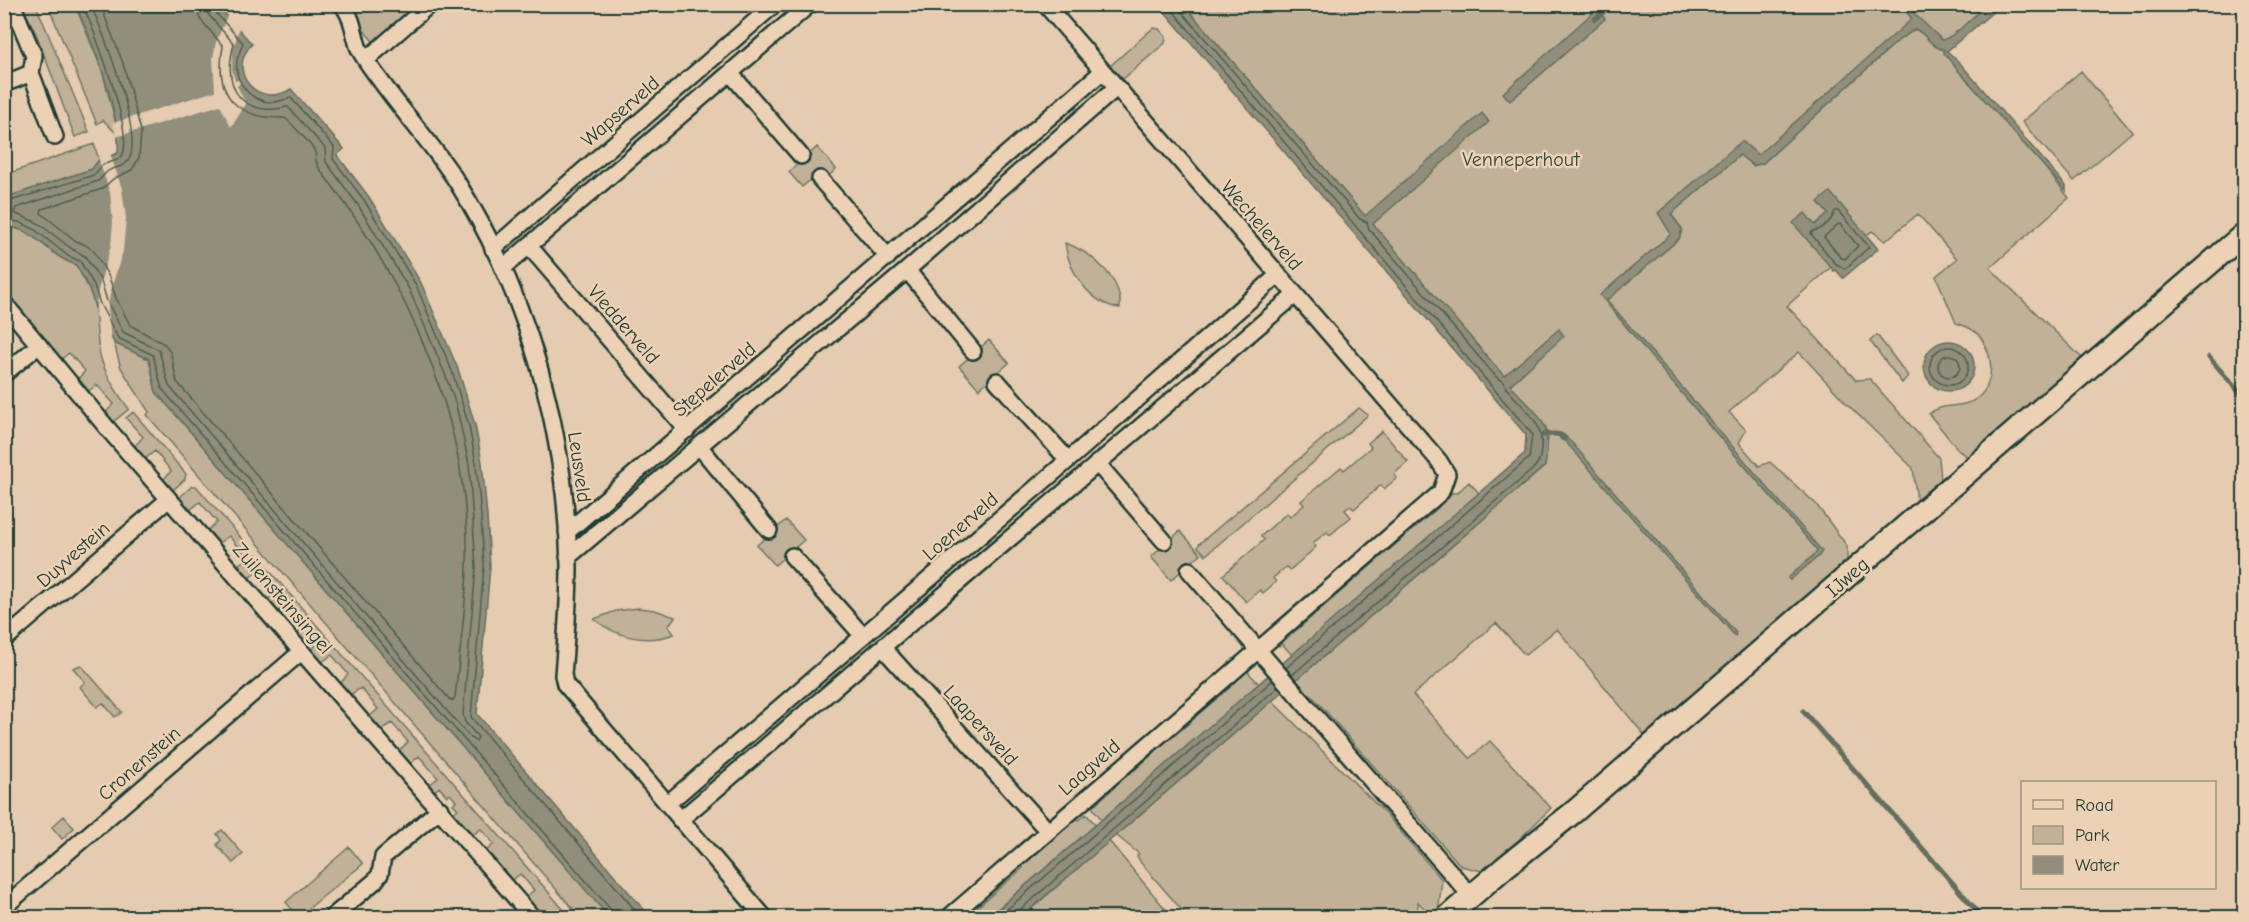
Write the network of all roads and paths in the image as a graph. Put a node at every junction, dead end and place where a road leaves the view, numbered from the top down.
1 (12, 4) edge
2 (342, 4) edge
3 (430, 4) edge
4 (775, 4) edge
5 (810, 4) edge
6 (1044, 4) edge
7 (367, 59) junction
8 (1102, 72) junction
9 (31, 73) junction
10 (731, 74) junction
11 (4, 84) edge
12 (1116, 88) junction
13 (55, 136) dead end
14 (801, 156) dead end
15 (820, 179) dead end
16 (2244, 234) edge
17 (529, 246) junction
18 (493, 249) junction
19 (888, 257) junction
20 (503, 268) junction
21 (907, 270) junction
22 (1277, 276) junction
23 (1295, 295) junction
24 (4, 303) edge
25 (39, 345) junction
26 (973, 351) dead end
27 (4, 374) edge
28 (997, 381) dead end
29 (687, 430) junction
30 (699, 446) junction
31 (1068, 460) junction
32 (1097, 464) junction
33 (1447, 474) joint
34 (170, 499) junction
35 (770, 530) dead end
36 (567, 532) junction
37 (1164, 541) dead end
38 (792, 556) dead end
39 (568, 557) junction
40 (1189, 570) dead end
41 (863, 636) junction
42 (4, 640) edge
43 (883, 648) junction
44 (301, 652) junction
45 (1263, 654) junction
46 (667, 804) junction
47 (440, 809) junction
48 (680, 820) junction
49 (1048, 831) junction
50 (1470, 896) junction
51 (4, 907) edge
52 (331, 918) edge
53 (533, 918) edge
54 (765, 918) edge
55 (948, 918) edge
56 (1446, 918) edge

1 - 9 street
2 - 7 street, Leusveld
3 - 7 street
4 - 18 street, Wapserveld
5 - 10 street
6 - 8 street, Wechelerveld
7 - 18 street, Leusveld
8 - 12 street, Wechelerveld
8 - 19 street, Stepelerveld
9 - 11 street
9 - 13 street
10 - 14 street
10 - 17 street
12 - 21 street, Stepelerveld
12 - 22 street, Wechelerveld
15 - 19 street
16 - 50 street, IJweg
17 - 20 street
17 - 29 street, Vledderveld
18 - 20 street, Leusveld
19 - 29 street, Stepelerveld
20 - 36 street, Leusveld
21 - 26 street
21 - 30 street, Stepelerveld
22 - 23 street, Wechelerveld
22 - 31 street, Loenerveld
23 - 32 street, Loenerveld
23 - 33 street, Wechelerveld
24 - 25 street, Zuilensteinsingel
25 - 27 street
25 - 34 street, Zuilensteinsingel
28 - 31 street
29 - 36 street, Stepelerveld
30 - 35 street, Stepelerveld
30 - 39 street, Stepelerveld
31 - 41 street, Loenerveld
32 - 37 street
32 - 43 street, Loenerveld
33 - 45 street, Laagveld
34 - 42 street, Duyvestein
34 - 44 street, Zuilensteinsingel
36 - 39 street, Leusveld
38 - 41 street
39 - 46 street, Leusveld
40 - 45 street
41 - 46 street, Loenerveld
43 - 48 street, Loenerveld
43 - 49 street, Laapersveld
44 - 47 street, Zuilensteinsingel
44 - 51 street, Cronenstein
45 - 49 street, Laagveld
45 - 50 street
46 - 48 street, Leusveld
47 - 52 street
47 - 53 street, Zuilensteinsingel
48 - 54 street, Leusveld
49 - 55 street, Laagveld
50 - 56 street, IJweg

